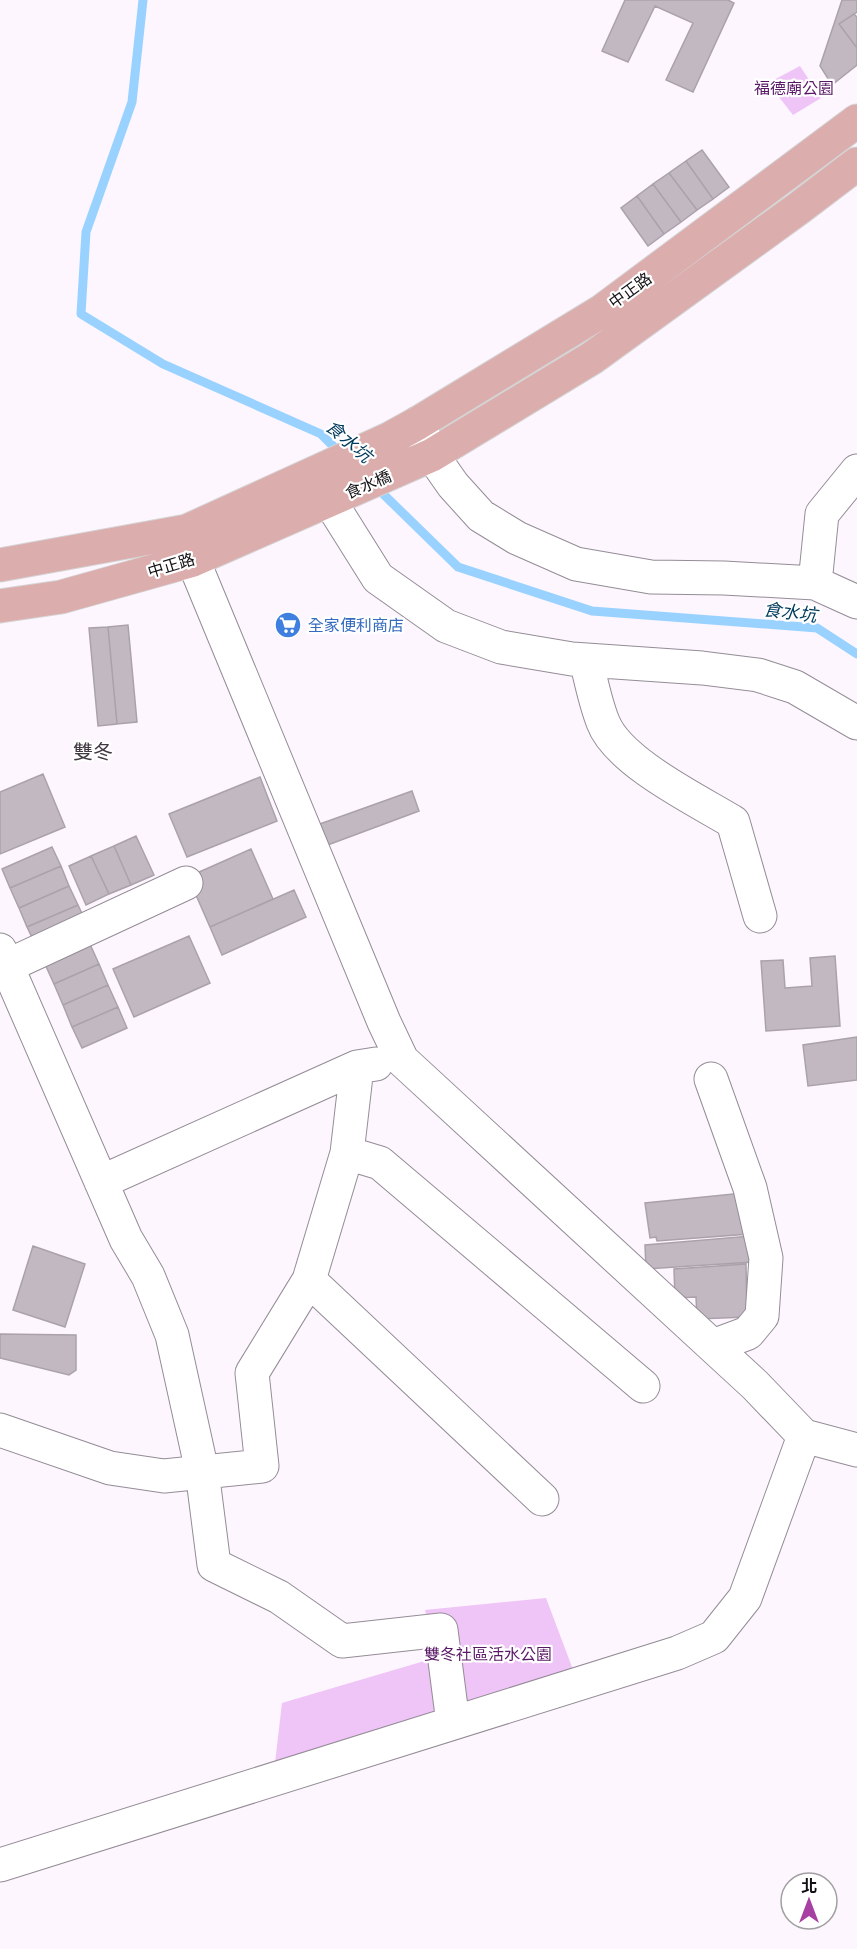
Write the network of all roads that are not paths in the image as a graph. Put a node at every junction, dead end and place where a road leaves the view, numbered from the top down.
1 (857, 121) edge
2 (857, 164) edge
3 (418, 423) junction
4 (389, 438) joint
5 (432, 455) junction
6 (402, 469) joint
7 (857, 471) edge
8 (328, 489) junction
9 (190, 545) junction
10 (0, 565) edge
11 (815, 584) junction
12 (857, 602) edge
13 (0, 606) edge
14 (586, 660) junction
15 (857, 723) edge
16 (186, 883) dead end
17 (760, 916) dead end
18 (3, 958) edge
19 (402, 1060) junction
20 (357, 1067) junction
21 (711, 1079) dead end
22 (347, 1153) junction
23 (101, 1182) junction
24 (309, 1280) junction
25 (713, 1346) junction
26 (643, 1386) dead end
27 (0, 1430) edge
28 (804, 1436) junction
29 (857, 1450) edge
30 (202, 1471) junction
31 (542, 1499) dead end
32 (453, 1723) junction
33 (0, 1865) edge

1 - 3 main road, 中正路
2 - 5 main road, 中正路
3 - 4 main road, 中正路
3 - 5 street
4 - 8 main road, 食水橋
5 - 6 main road, 中正路
5 - 11 street
6 - 8 main road, 食水橋
7 - 11 street
8 - 9 main road, 中正路
8 - 14 street
9 - 10 main road, 中正路
9 - 13 main road, 中正路
9 - 19 street
11 - 12 street
14 - 15 street
14 - 17 street
16 - 18 street
18 - 23 street
19 - 20 street
19 - 25 street
20 - 22 street
20 - 23 street
21 - 25 street
22 - 24 street
22 - 26 street
23 - 30 street
24 - 30 street
24 - 31 street
25 - 28 street
27 - 30 street
28 - 29 street
28 - 32 street
30 - 32 street
32 - 33 street

